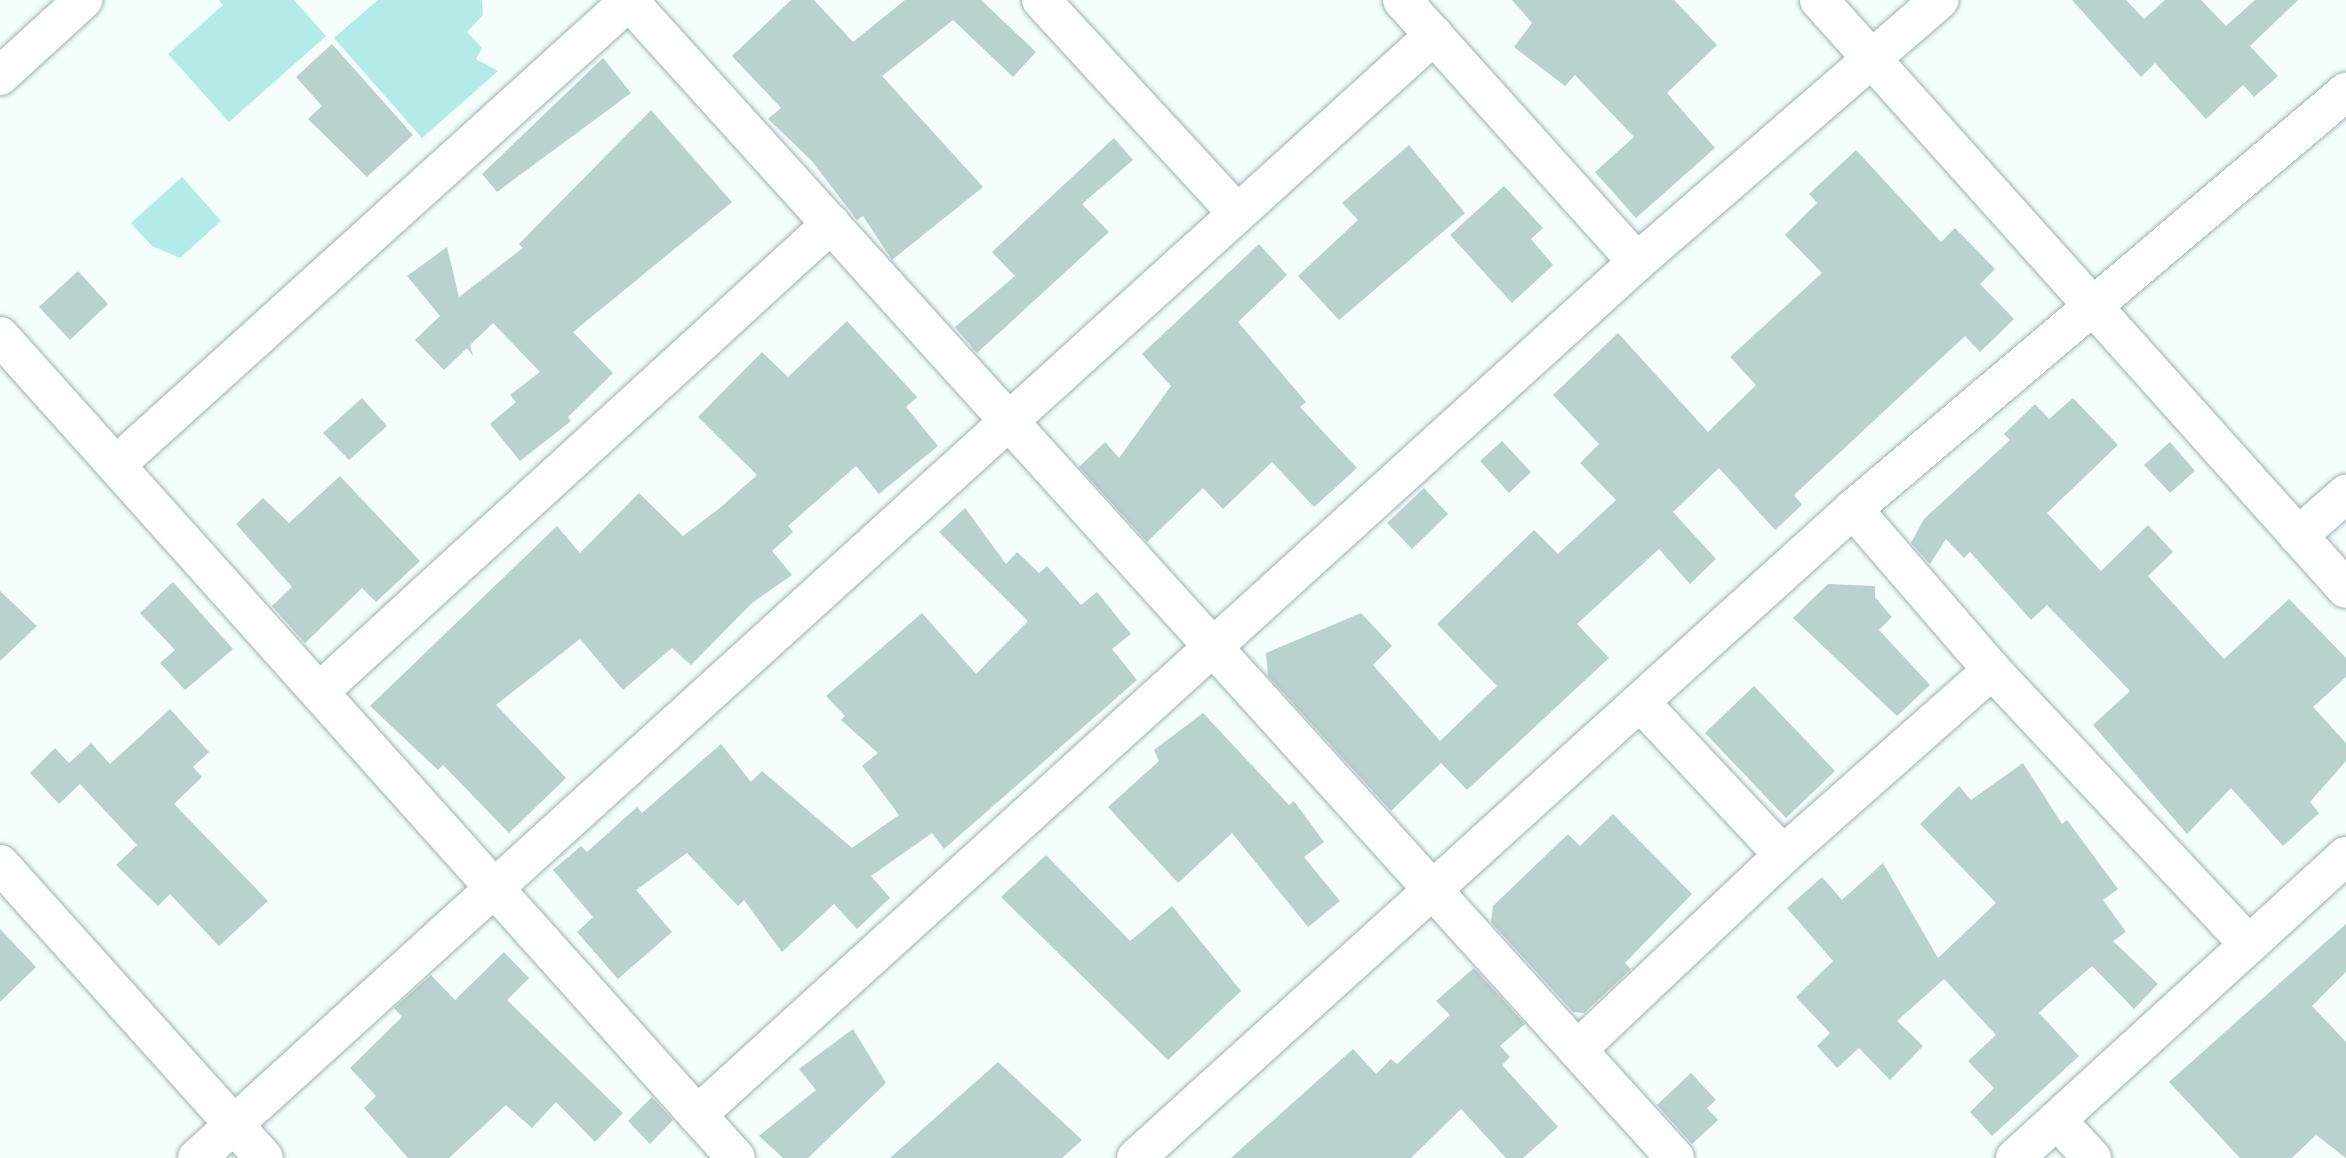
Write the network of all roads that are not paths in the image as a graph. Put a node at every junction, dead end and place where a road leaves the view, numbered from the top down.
1 (83, 0) edge
2 (629, 0) edge
3 (1402, 0) edge
4 (1819, 0) edge
5 (1939, 0) edge
6 (1056, 5) edge
7 (1434, 35) junction
8 (1873, 60) junction
9 (0, 76) edge
10 (2346, 92) edge
11 (1237, 213) junction
12 (831, 224) junction
13 (1637, 262) junction
14 (2088, 307) junction
15 (0, 336) edge
16 (1009, 421) junction
17 (116, 466) junction
18 (2346, 494) edge
19 (1853, 509) junction
20 (2298, 537) junction
21 (2346, 589) edge
22 (1212, 647) junction
23 (1992, 670) junction
24 (319, 692) junction
25 (1640, 702) junction
26 (1783, 855) junction
27 (2346, 856) edge
28 (0, 864) edge
29 (494, 888) junction
30 (1432, 890) junction
31 (2249, 945) junction
32 (1578, 1049) junction
33 (697, 1115) junction
34 (2057, 1120) junction
35 (233, 1125) junction
36 (1656, 1151) edge
37 (197, 1158) edge
38 (264, 1158) edge
39 (736, 1158) edge
40 (1136, 1158) edge
41 (2015, 1158) edge
42 (2092, 1158) edge

1 - 9 street
2 - 12 street
2 - 17 street
3 - 7 street
4 - 8 street
5 - 8 street
6 - 11 street
7 - 11 street
7 - 13 street
8 - 13 street
8 - 14 street
10 - 14 street
11 - 16 street
12 - 16 street
12 - 24 street
13 - 22 street
14 - 19 street
14 - 20 street
15 - 17 street
16 - 22 street
16 - 29 street
17 - 24 street
18 - 20 street
19 - 23 street
19 - 25 street
20 - 21 street
22 - 30 street
22 - 33 street
23 - 26 street
23 - 31 street
24 - 29 street
25 - 26 street
25 - 30 street
26 - 32 street
27 - 31 street
28 - 35 street
29 - 33 street
29 - 35 street
30 - 32 street
30 - 40 street
31 - 34 street
32 - 36 street
33 - 39 street
34 - 41 street
34 - 42 street
35 - 37 street
35 - 38 street

